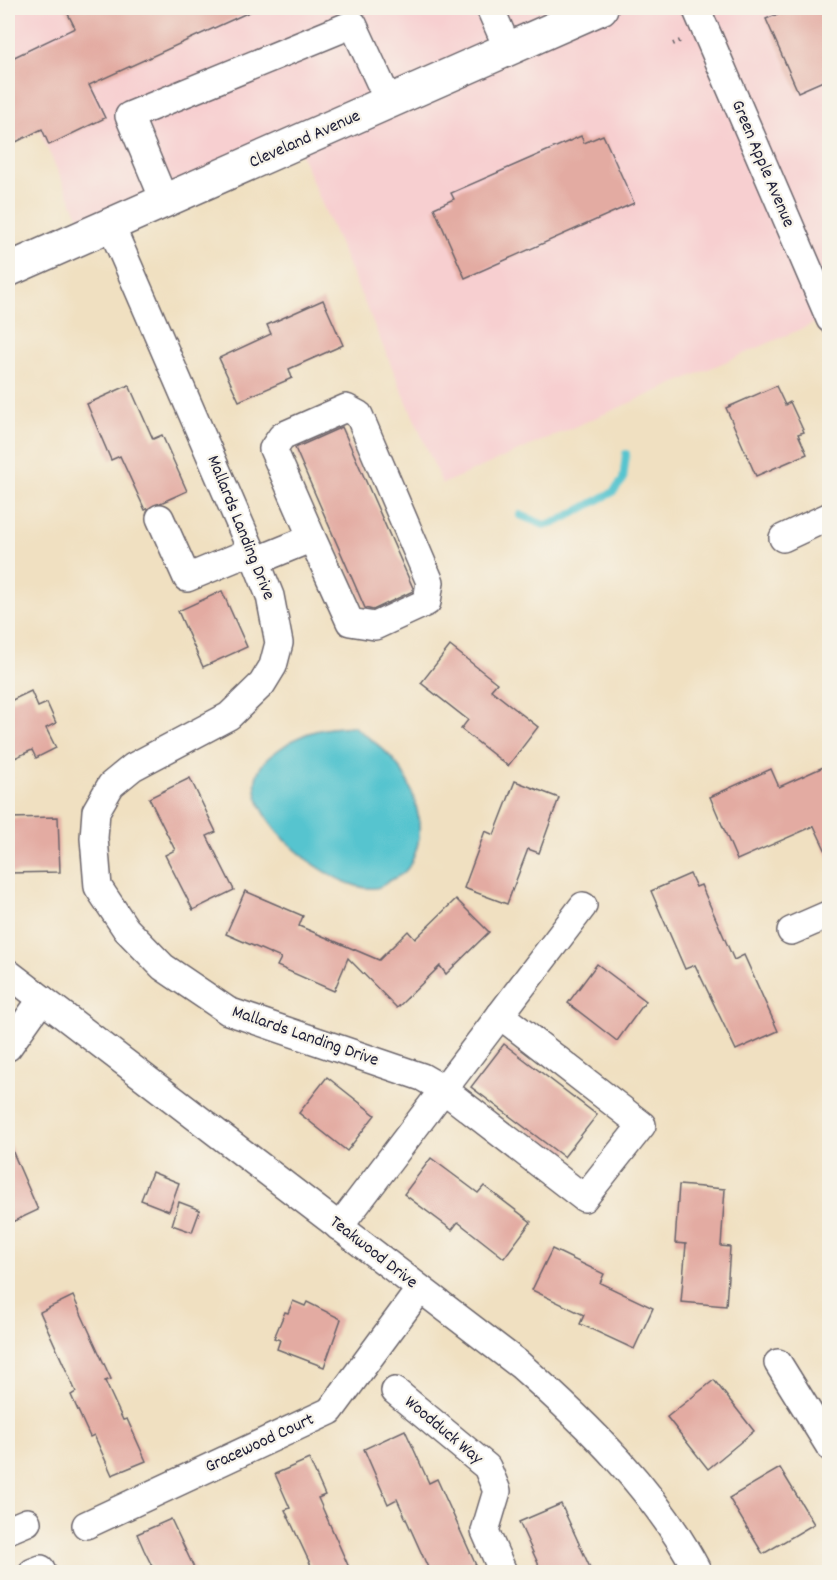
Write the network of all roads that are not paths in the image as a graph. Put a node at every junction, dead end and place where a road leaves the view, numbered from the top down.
1 (490, 8) edge
2 (601, 8) edge
3 (696, 8) edge
4 (508, 49) junction
5 (389, 102) junction
6 (165, 202) junction
7 (111, 226) junction
8 (8, 270) edge
9 (830, 319) edge
10 (830, 516) edge
11 (160, 518) dead end
12 (312, 538) junction
13 (783, 538) dead end
14 (254, 556) junction
15 (583, 906) dead end
16 (830, 914) edge
17 (791, 931) dead end
18 (8, 973) edge
19 (42, 999) junction
20 (500, 1015) junction
21 (8, 1047) edge
22 (443, 1089) junction
23 (339, 1227) junction
24 (420, 1289) junction
25 (778, 1363) dead end
26 (395, 1391) dead end
27 (830, 1447) edge
28 (86, 1525) dead end
29 (503, 1572) edge
30 (698, 1572) edge

1 - 4 street
2 - 4 main road, Cleveland Avenue
3 - 9 street, Green Apple Avenue
4 - 5 main road, Cleveland Avenue
5 - 6 main road, Cleveland Avenue
5 - 6 street
6 - 7 main road, Cleveland Avenue
7 - 8 main road, Cleveland Avenue
7 - 14 street, Mallards Landing Drive
10 - 13 street
11 - 14 street
12 - 12 street
12 - 14 street
14 - 22 street, Mallards Landing Drive
15 - 20 street
16 - 17 street
18 - 19 street, Teakwood Drive
19 - 21 street
19 - 23 street, Teakwood Drive
20 - 22 street
20 - 22 street, Mallards Landing Drive
22 - 23 street
23 - 24 street, Teakwood Drive
24 - 28 street, Gracewood Court
24 - 30 street, Teakwood Drive
25 - 27 street
26 - 29 street, Woodduck Way

